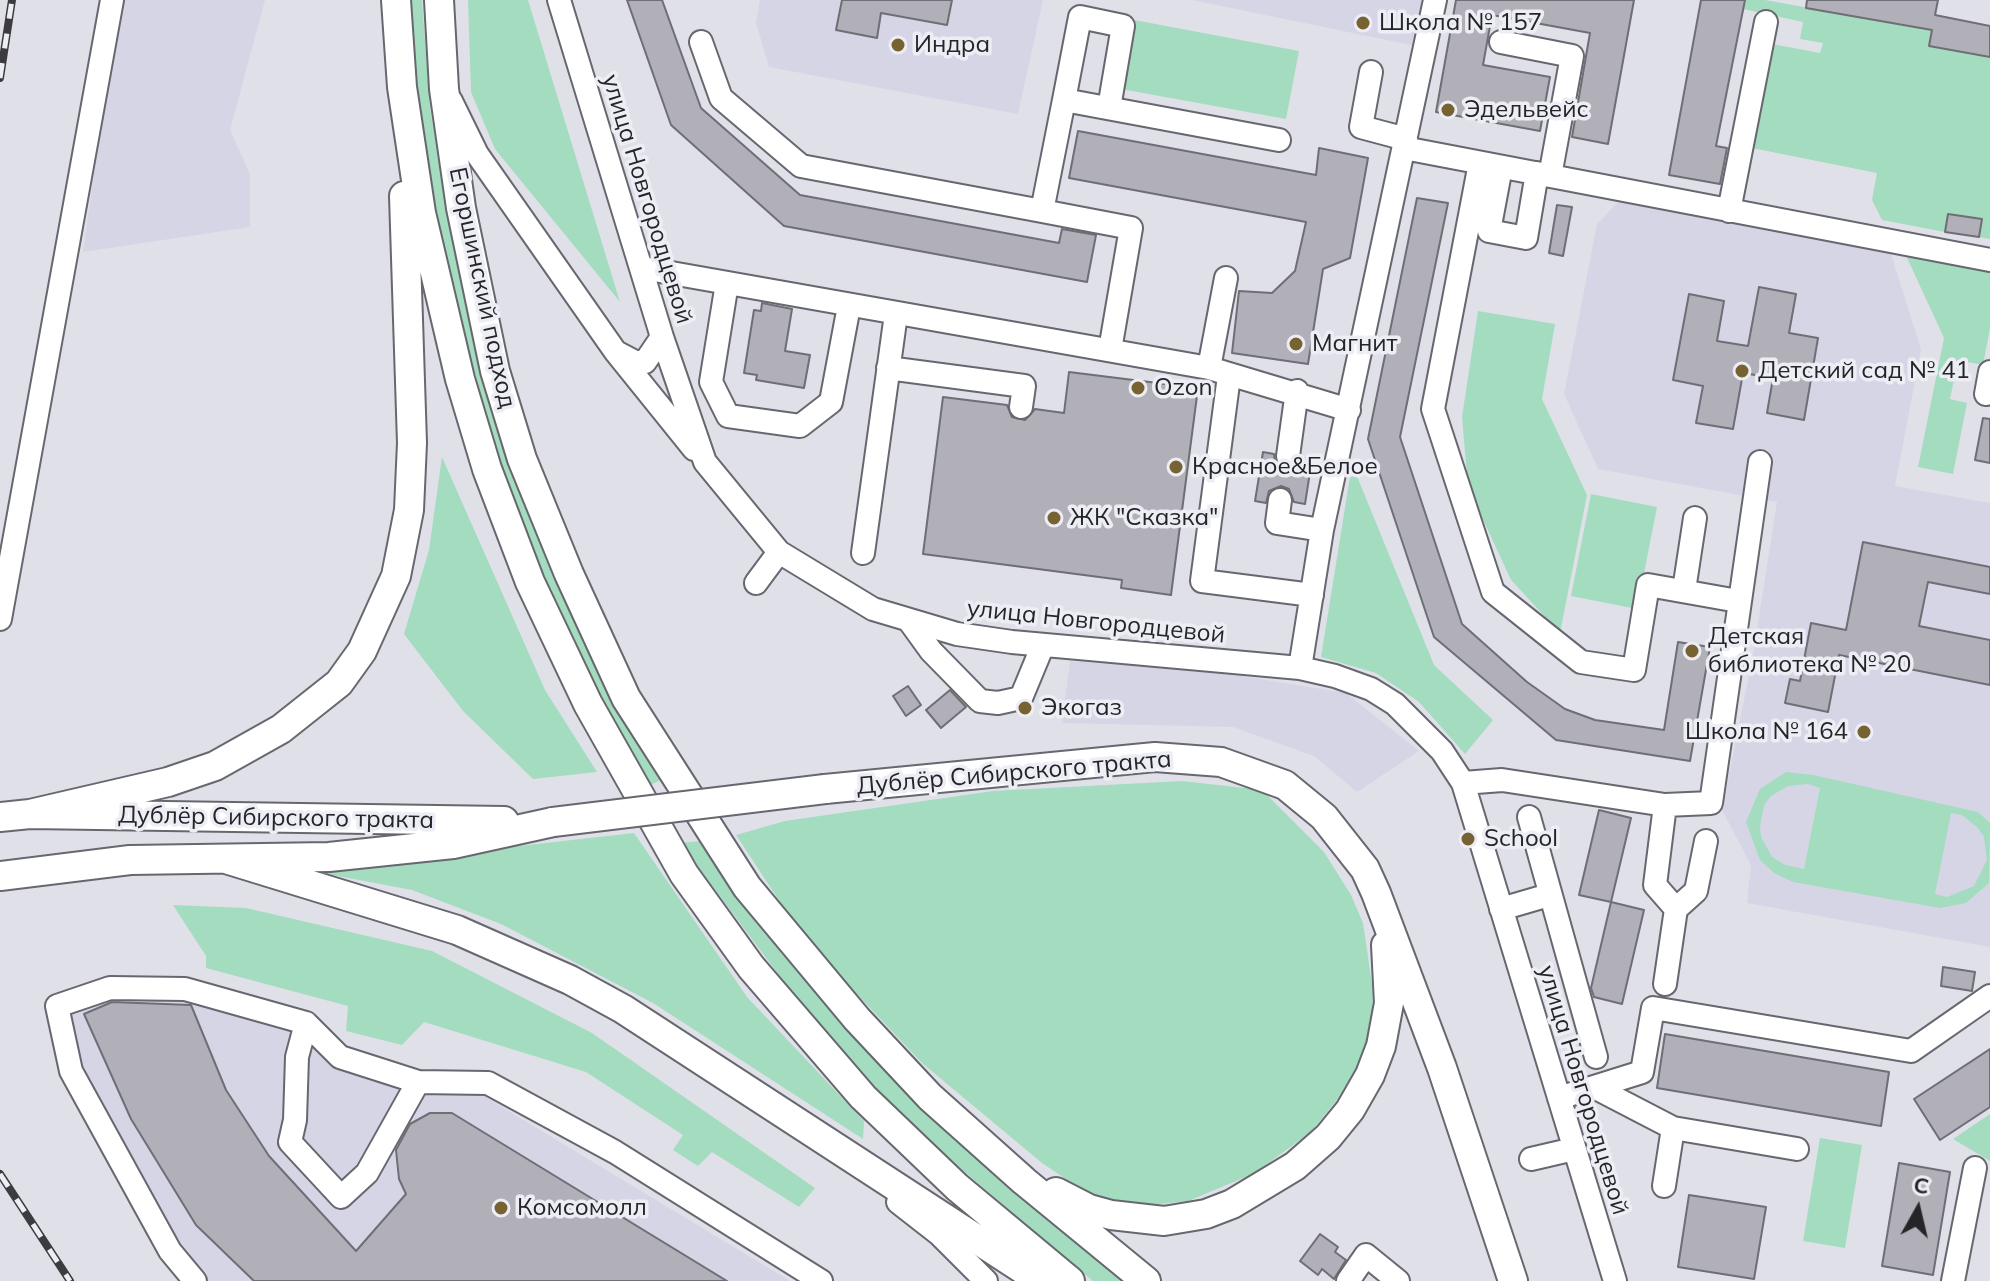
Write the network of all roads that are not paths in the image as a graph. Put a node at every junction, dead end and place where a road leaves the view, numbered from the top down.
1 (112, 0) edge
2 (396, 0) edge
3 (439, 0) edge
4 (559, 0) edge
5 (1435, 0) edge
6 (1766, 22) dead end
7 (701, 42) dead end
8 (1501, 42) dead end
9 (1371, 72) dead end
10 (402, 87) junction
11 (444, 89) junction
12 (1064, 100) junction
13 (1109, 108) junction
14 (1279, 140) dead end
15 (1405, 143) junction
16 (1490, 165) junction
17 (1543, 175) junction
18 (1042, 211) junction
19 (1729, 211) junction
20 (1990, 260) edge
21 (643, 268) junction
22 (1226, 278) dead end
23 (727, 283) junction
24 (849, 306) junction
25 (896, 314) junction
26 (662, 337) junction
27 (1110, 350) junction
28 (615, 351) junction
29 (888, 368) junction
30 (1219, 372) junction
31 (1297, 391) junction
32 (1021, 407) dead end
33 (1349, 410) junction
34 (1294, 457) dead end
35 (705, 462) junction
36 (1760, 462) dead end
37 (1286, 501) dead end
38 (1695, 518) dead end
39 (1322, 530) junction
40 (779, 552) junction
41 (863, 553) dead end
42 (756, 583) dead end
43 (1684, 590) junction
44 (1312, 595) junction
45 (1738, 601) junction
46 (0, 619) edge
47 (910, 622) junction
48 (1043, 645) junction
49 (1300, 668) junction
50 (626, 698) joint
51 (1463, 783) junction
52 (1665, 805) junction
53 (30, 814) junction
54 (0, 817) edge
55 (1529, 817) dead end
56 (553, 822) junction
57 (1706, 841) dead end
58 (226, 859) junction
59 (0, 876) edge
60 (1376, 893) junction
61 (1549, 895) junction
62 (1501, 909) junction
63 (1676, 909) junction
64 (1665, 984) dead end
65 (1990, 996) edge
66 (857, 1019) junction
67 (306, 1023) junction
68 (1596, 1057) dead end
69 (418, 1082) junction
70 (1594, 1087) junction
71 (745, 1091) junction
72 (1559, 1098) junction
73 (1673, 1128) junction
74 (1574, 1149) junction
75 (1797, 1149) dead end
76 (1531, 1159) dead end
77 (1975, 1168) dead end
78 (1664, 1186) dead end
79 (195, 1281) edge
80 (821, 1281) edge
81 (986, 1281) edge
82 (1041, 1281) edge
83 (1070, 1281) edge
84 (1146, 1281) edge
85 (1348, 1281) edge
86 (1398, 1281) edge
87 (1513, 1281) edge
88 (1615, 1281) edge
89 (1953, 1281) edge

1 - 46 street
2 - 10 main road
3 - 11 main road, Егоршинский подход
4 - 21 street, улица Новгородцевой
5 - 15 street
6 - 19 street
7 - 18 street
8 - 17 street
9 - 15 street
10 - 53 main road
10 - 83 main road, Егоршинский подход
11 - 28 street
11 - 50 main road, Егоршинский подход
12 - 13 street
12 - 13 street
12 - 18 street
13 - 14 street
15 - 16 street
15 - 33 street
16 - 17 street
16 - 17 street
16 - 43 street
17 - 19 street
18 - 27 street
19 - 20 street
21 - 23 street
21 - 26 street, улица Новгородцевой
22 - 30 street
23 - 24 street
23 - 24 street
24 - 25 street
25 - 27 street
25 - 29 street
26 - 28 street
26 - 35 street, улица Новгородцевой
27 - 30 street
28 - 35 street
29 - 32 street
29 - 41 street
30 - 31 street
30 - 44 street
31 - 33 street
31 - 34 street
33 - 39 street
35 - 40 street, улица Новгородцевой
36 - 45 street
37 - 39 street
38 - 43 street
39 - 44 street
40 - 42 street
40 - 47 street, улица Новгородцевой
43 - 45 street
44 - 49 street
45 - 52 street
47 - 48 street, улица Новгородцевой
47 - 48 street
48 - 49 street, улица Новгородцевой
49 - 51 street, улица Новгородцевой
50 - 66 main road, Дублёр Сибирского тракта
51 - 52 street
51 - 62 street, улица Новгородцевой
52 - 63 street
53 - 54 main road, Дублёр Сибирского тракта
53 - 56 main road, Дублёр Сибирского тракта
55 - 61 street
56 - 58 main road, Дублёр Сибирского тракта
56 - 60 main road, Дублёр Сибирского тракта, bridge
57 - 63 street
58 - 59 main road, Дублёр Сибирского тракта
58 - 71 main road, Дублёр Сибирского тракта
60 - 66 main road, Дублёр Сибирского тракта
60 - 87 main road, Дублёр Сибирского тракта
61 - 62 street
61 - 68 street
62 - 72 street, улица Новгородцевой
63 - 64 street
65 - 70 street
66 - 84 main road, Дублёр Сибирского тракта
67 - 69 street
67 - 69 street
67 - 79 street
69 - 80 street
70 - 72 street
70 - 73 street
71 - 81 street
71 - 82 main road, Дублёр Сибирского тракта
72 - 74 street, улица Новгородцевой
73 - 75 street
73 - 78 street
74 - 76 street
74 - 88 street, улица Новгородцевой
77 - 89 street
85 - 86 street

